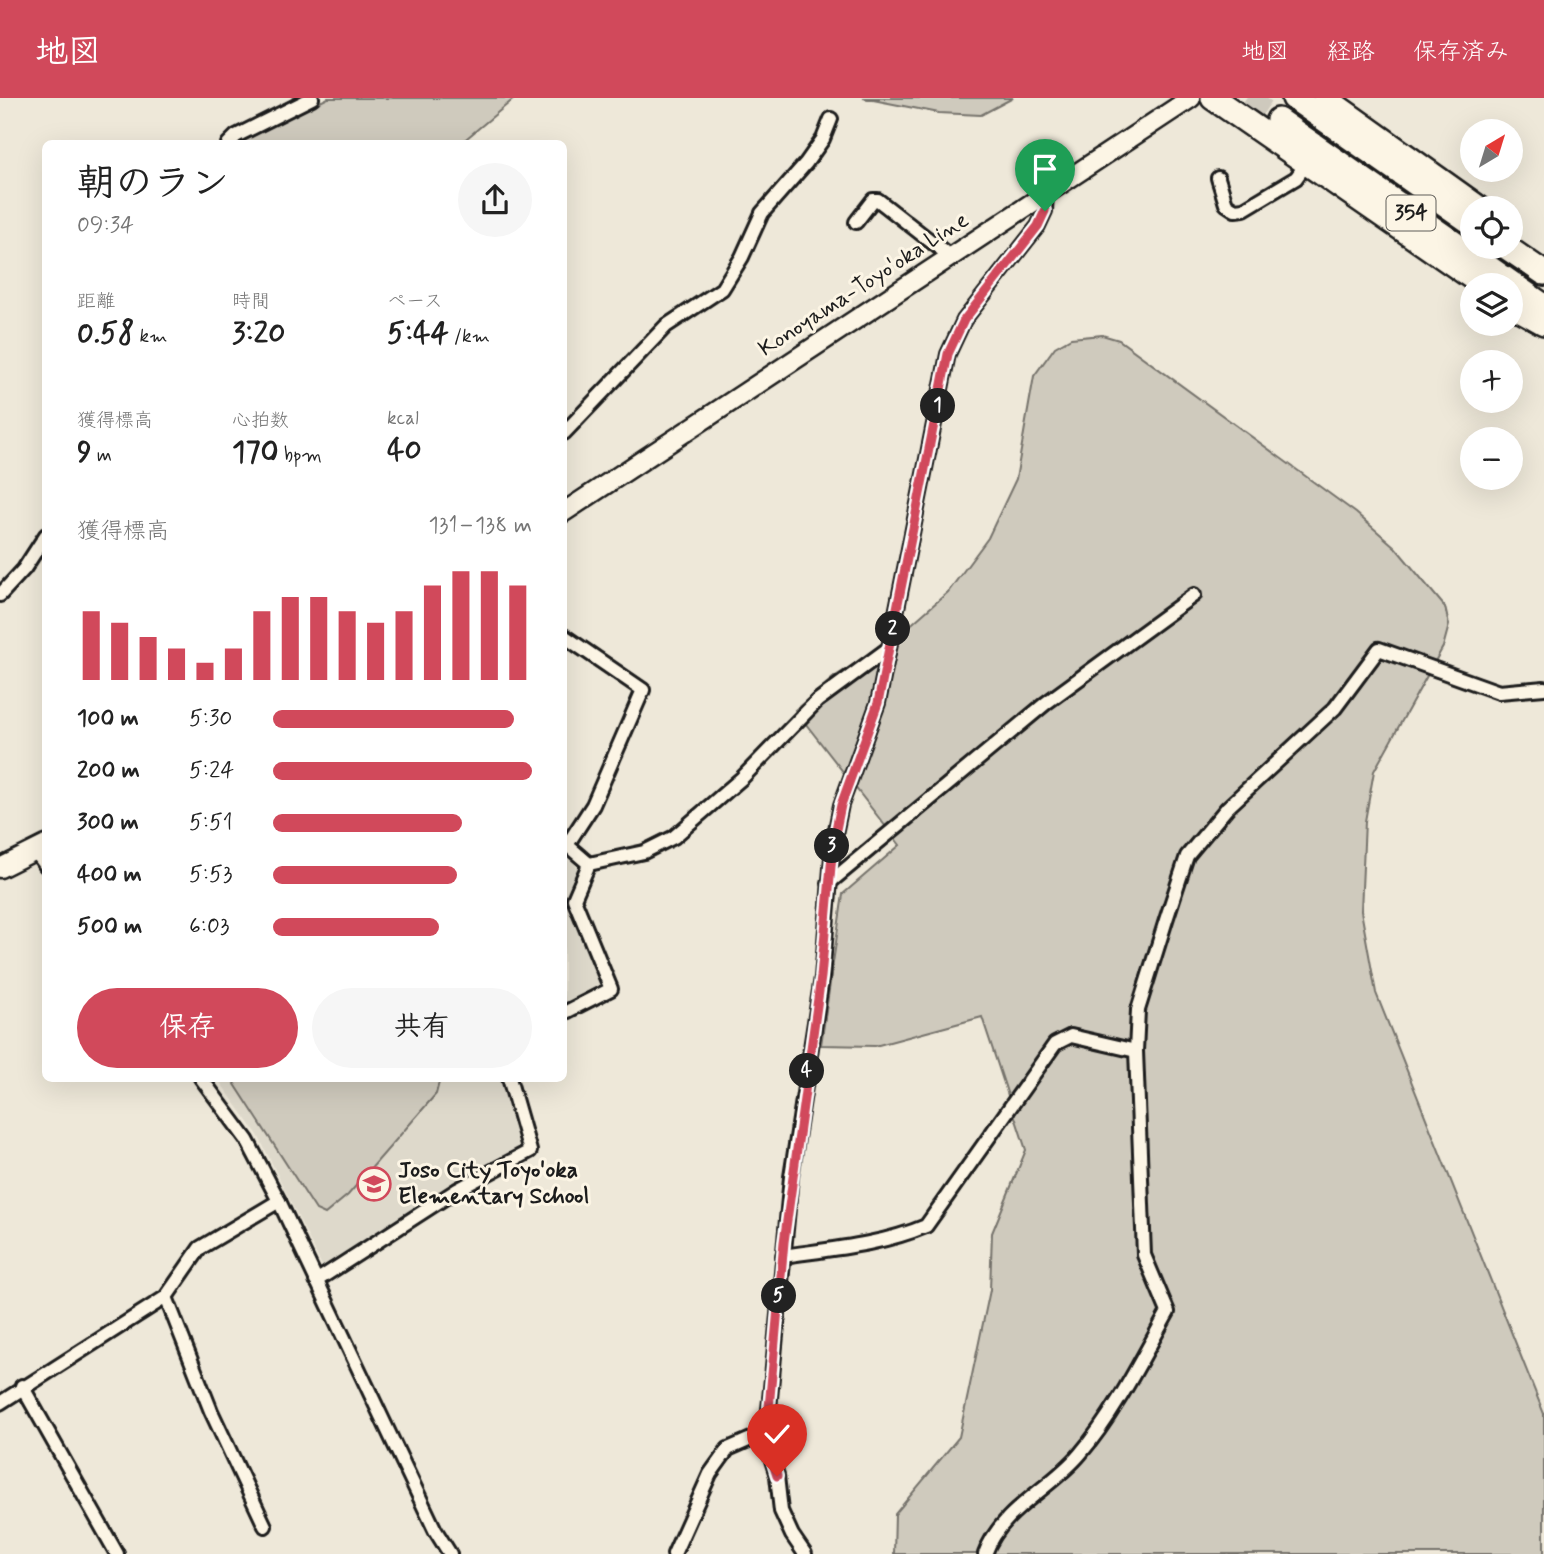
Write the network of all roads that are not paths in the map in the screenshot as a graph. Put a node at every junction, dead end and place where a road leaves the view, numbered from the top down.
1 (312, 98) edge
2 (1191, 98) edge
3 (1213, 98) edge
4 (1294, 98) tunnel mouth
5 (1325, 98) edge
6 (831, 119) dead end
7 (1278, 120) tunnel mouth
8 (232, 140) edge
9 (1306, 164) junction
10 (1218, 178) dead end
11 (1046, 194) junction
12 (1462, 196) edge
13 (1460, 215) edge
14 (856, 222) dead end
15 (1523, 240) edge
16 (1544, 255) edge
17 (951, 257) junction
18 (1523, 259) edge
19 (1465, 273) edge
20 (1544, 273) edge
21 (1544, 306) edge
22 (1523, 311) edge
23 (1544, 323) edge
24 (567, 430) edge
25 (567, 510) edge
26 (42, 545) edge
27 (1194, 595) dead end
28 (0, 596) edge
29 (567, 638) edge
30 (889, 648) junction
31 (1544, 688) edge
32 (567, 845) edge
33 (567, 845) edge
34 (570, 848) junction
35 (42, 854) edge
36 (567, 854) edge
37 (589, 864) junction
38 (0, 868) edge
39 (829, 883) junction
40 (567, 1011) edge
41 (1136, 1051) junction
42 (204, 1082) edge
43 (510, 1082) edge
44 (279, 1201) junction
45 (783, 1256) junction
46 (316, 1281) junction
47 (166, 1297) junction
48 (22, 1386) junction
49 (0, 1403) edge
50 (767, 1432) junction
51 (265, 1525) dead end
52 (117, 1554) edge
53 (450, 1554) edge
54 (674, 1554) edge
55 (805, 1554) edge
56 (985, 1554) edge

1 - 8 street
2 - 11 main road, Konoyama-Toyo'oka Line
3 - 9 highway
4 - 13 highway, 354
5 - 12 highway
6 - 24 street
7 - 21 highway, 354
9 - 10 street
9 - 19 highway
11 - 17 main road, Konoyama-Toyo'oka Line
11 - 30 street
14 - 17 street
15 - 16 highway
17 - 25 main road, Konoyama-Toyo'oka Line
18 - 20 highway
22 - 23 highway
26 - 28 street
27 - 39 street
29 - 32 street
30 - 37 street
30 - 39 street
31 - 41 street
33 - 34 street
34 - 36 street
34 - 37 street
35 - 38 main road
37 - 40 street
39 - 45 street
41 - 45 street
41 - 56 street
42 - 44 street
43 - 46 street
44 - 46 street
44 - 47 street
45 - 50 street
46 - 53 street
47 - 48 street
47 - 51 street
48 - 49 street
48 - 52 street
50 - 54 street
50 - 55 street

